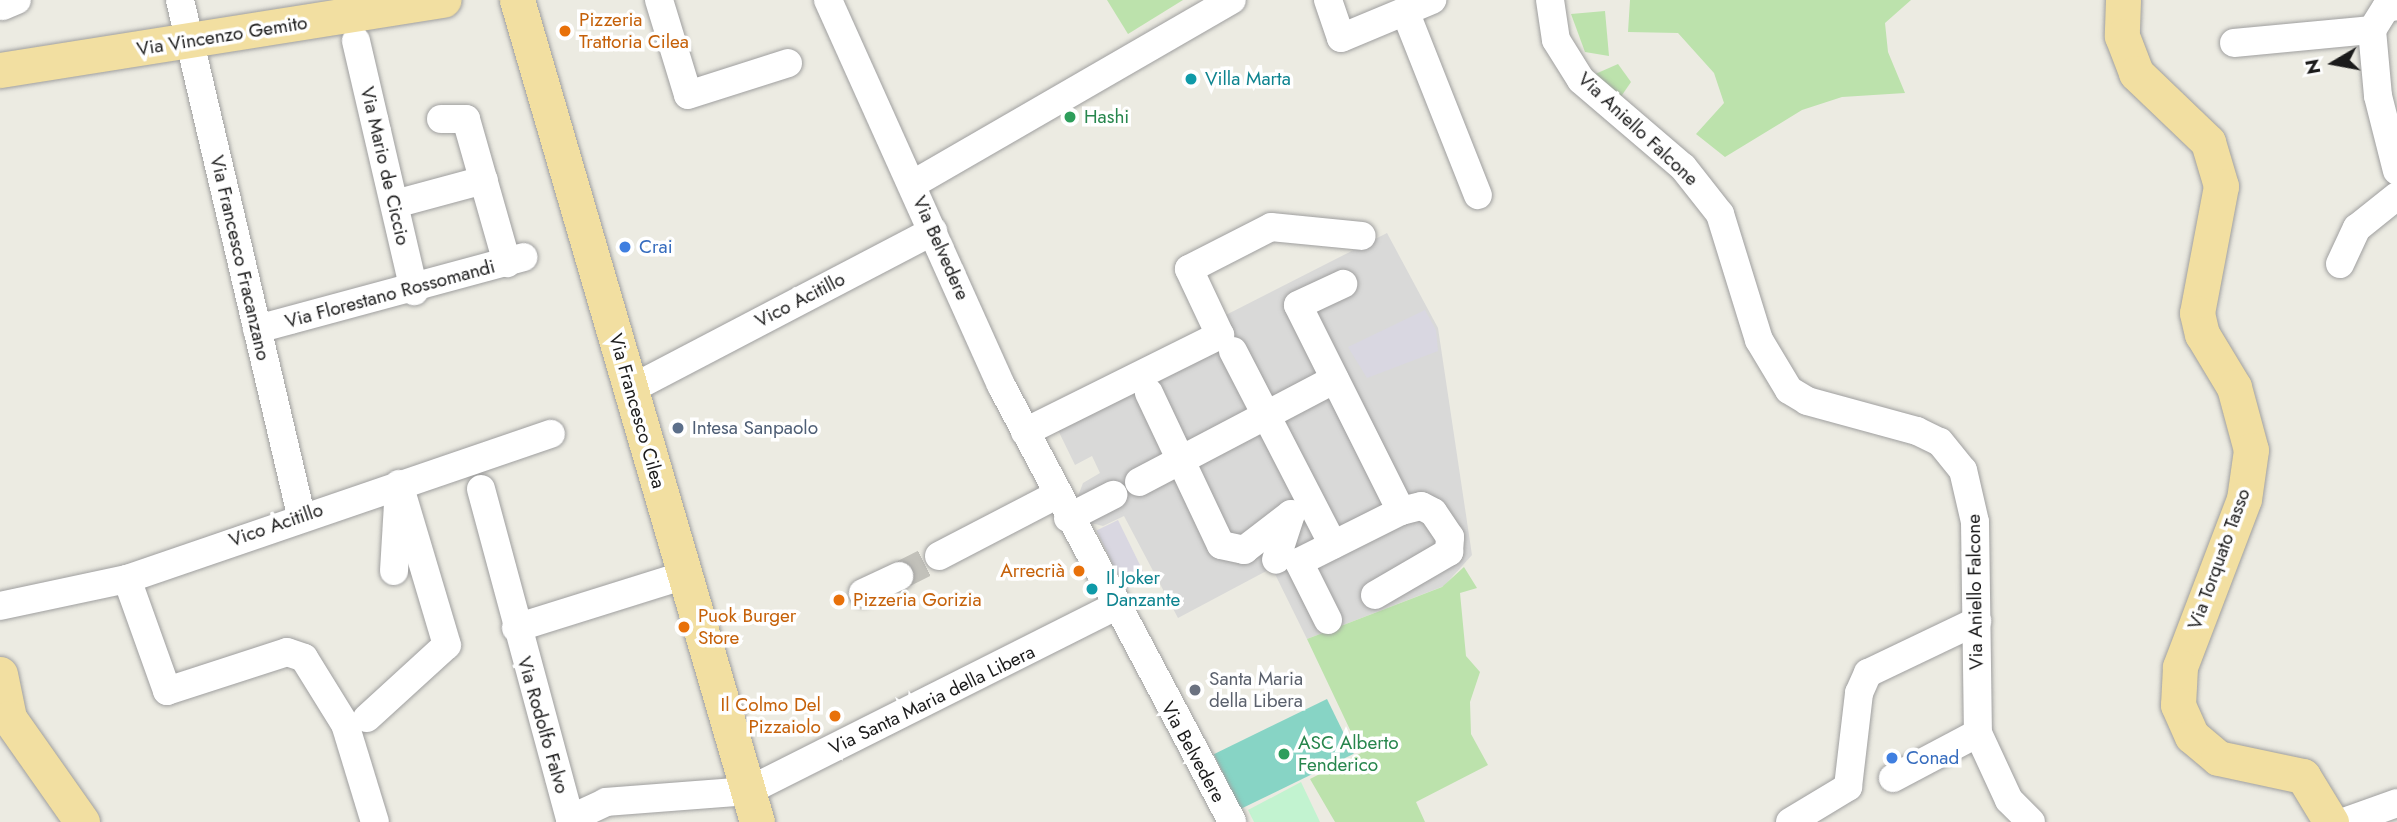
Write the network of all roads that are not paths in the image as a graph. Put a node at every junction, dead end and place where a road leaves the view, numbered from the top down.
1 (180, 0) edge
2 (444, 0) edge
3 (517, 0) edge
4 (659, 0) edge
5 (828, 0) edge
6 (1232, 0) edge
7 (1328, 0) edge
8 (1432, 0) edge
9 (1550, 0) edge
10 (2123, 0) edge
11 (2397, 6) edge
12 (1405, 11) junction
13 (2372, 30) junction
14 (189, 41) junction
15 (356, 41) dead end
16 (2234, 43) dead end
17 (788, 63) dead end
18 (0, 70) edge
19 (441, 118) dead end
20 (2397, 171) edge
21 (484, 180) junction
22 (913, 184) junction
23 (1478, 195) dead end
24 (2397, 196) edge
25 (395, 204) junction
26 (933, 232) junction
27 (1362, 236) dead end
28 (2340, 264) dead end
29 (1343, 284) dead end
30 (414, 291) junction
31 (257, 329) junction
32 (1233, 351) dead end
33 (1335, 379) junction
34 (631, 389) junction
35 (1149, 393) dead end
36 (1266, 416) junction
37 (1025, 432) junction
38 (1181, 460) junction
39 (1139, 482) dead end
40 (399, 484) junction
41 (481, 489) dead end
42 (1113, 495) dead end
43 (1299, 505) junction
44 (1062, 507) junction
45 (299, 508) junction
46 (1401, 511) junction
47 (1333, 545) junction
48 (939, 556) tunnel mouth
49 (1276, 560) dead end
50 (394, 570) dead end
51 (685, 575) junction
52 (898, 576) tunnel mouth
53 (127, 579) junction
54 (863, 593) dead end
55 (1375, 595) dead end
56 (0, 607) edge
57 (1114, 607) junction
58 (1328, 620) dead end
59 (1977, 621) junction
60 (516, 628) junction
61 (0, 674) edge
62 (367, 718) dead end
63 (1978, 733) junction
64 (1893, 778) dead end
65 (2397, 803) edge
66 (753, 806) edge
67 (570, 821) edge
68 (82, 822) edge
69 (374, 822) edge
70 (1232, 822) edge
71 (1790, 822) edge
72 (2031, 822) edge
73 (2331, 822) edge
74 (2344, 822) edge

1 - 14 street, Via Francesco Fracanzano
2 - 14 main road, Via Vincenzo Gemito
3 - 34 main road, Via Francesco Cilea
4 - 17 street
5 - 22 street, Via Belvedere
6 - 22 street
7 - 12 street
8 - 12 street
9 - 59 street, Via Aniello Falcone
10 - 73 main road, Via Torquato Tasso
11 - 13 street
12 - 23 street
13 - 16 street
13 - 20 street
14 - 18 main road, Via Vincenzo Gemito
14 - 31 street, Via Francesco Fracanzano
15 - 25 street, Via Mario de Ciccio
19 - 21 street
21 - 25 street
21 - 30 street, Via Florestano Rossomandi
22 - 26 street, Via Belvedere
24 - 28 street
25 - 30 street, Via Mario de Ciccio
26 - 34 street, Vico Acitillo
26 - 37 street, Via Belvedere
27 - 37 street
29 - 33 street
30 - 31 street, Via Florestano Rossomandi
31 - 45 street, Via Francesco Fracanzano
32 - 36 street
33 - 36 street
33 - 46 street
34 - 51 main road, Via Francesco Cilea
35 - 38 street
36 - 38 street
36 - 43 street
37 - 44 street, Via Belvedere
38 - 39 street
38 - 43 street
40 - 45 street, Vico Acitillo
40 - 45 street, Vico Acitillo
40 - 50 street
40 - 62 street
41 - 60 street, Via Rodolfo Falvo
42 - 44 street
43 - 47 street
43 - 49 street
44 - 48 street
44 - 57 street, Via Belvedere
45 - 53 street, Vico Acitillo
46 - 47 street
46 - 55 street
47 - 58 street
51 - 60 street
51 - 66 main road, Via Francesco Cilea
52 - 54 street
53 - 56 street, Vico Acitillo
53 - 69 street
57 - 66 street, Via Santa Maria della Libera
57 - 70 street, Via Belvedere
59 - 63 street, Via Aniello Falcone
59 - 71 street
60 - 67 street, Via Rodolfo Falvo
61 - 68 main road
63 - 64 street
63 - 72 street, Via Aniello Falcone
65 - 74 street
66 - 67 street

